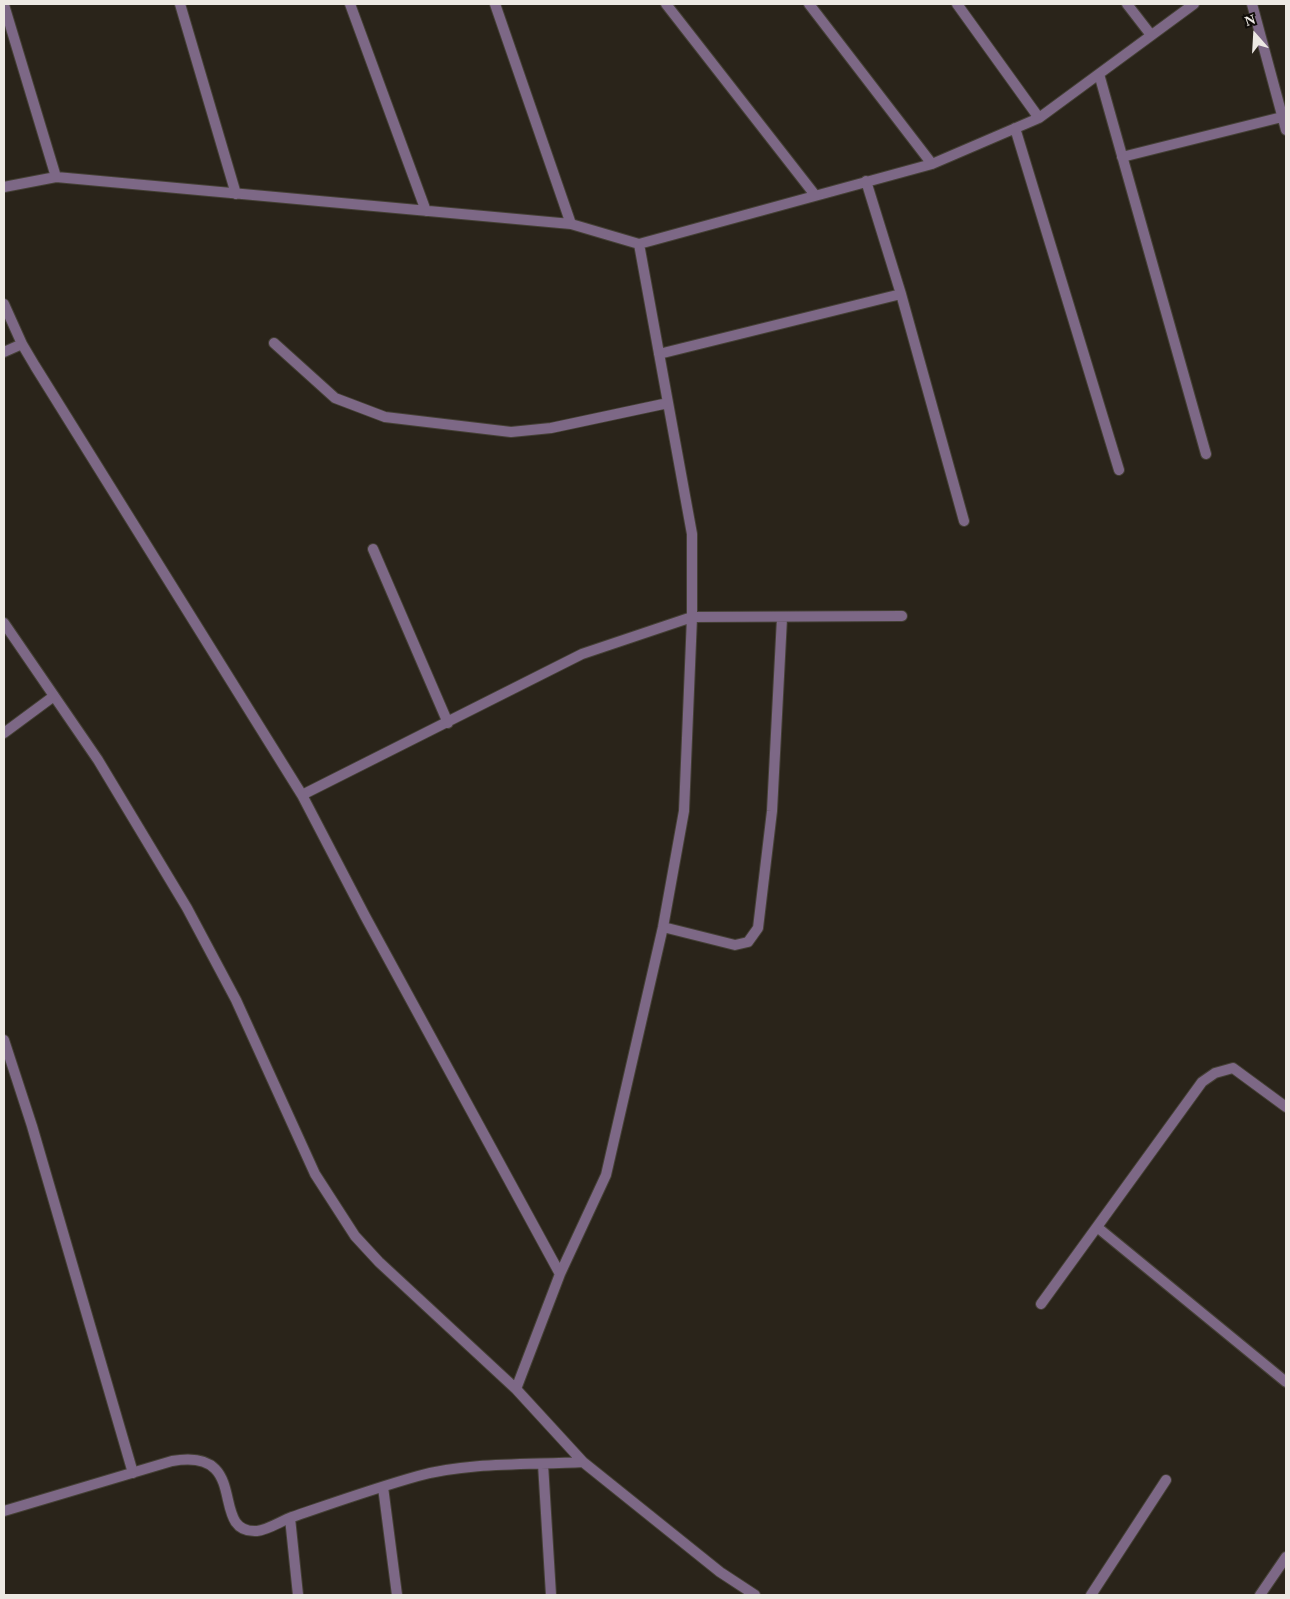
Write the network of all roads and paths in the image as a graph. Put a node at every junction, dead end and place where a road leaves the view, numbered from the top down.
1 (180, 4) edge
2 (350, 4) edge
3 (495, 4) edge
4 (666, 4) edge
5 (809, 4) edge
6 (957, 4) edge
7 (1127, 4) edge
8 (1194, 4) edge
9 (1252, 4) edge
10 (4, 5) edge
11 (1151, 36) junction
12 (1099, 74) junction
13 (1284, 116) edge
14 (1039, 118) junction
15 (1015, 128) junction
16 (1286, 130) edge
17 (1122, 157) junction
18 (932, 164) junction
19 (56, 177) junction
20 (866, 181) junction
21 (4, 187) edge
22 (236, 194) junction
23 (815, 195) junction
24 (426, 211) junction
25 (571, 224) junction
26 (639, 244) junction
27 (901, 294) junction
28 (4, 304) edge
29 (274, 343) dead end
30 (22, 344) junction
31 (4, 352) edge
32 (660, 354) junction
33 (668, 403) junction
34 (1206, 454) dead end
35 (1119, 470) dead end
36 (964, 521) dead end
37 (373, 549) dead end
38 (902, 616) dead end
39 (692, 617) junction
40 (782, 618) junction
41 (4, 623) edge
42 (54, 696) junction
43 (448, 723) junction
44 (4, 733) edge
45 (302, 795) junction
46 (663, 927) junction
47 (4, 1040) edge
48 (1286, 1107) edge
49 (1097, 1227) junction
50 (560, 1274) junction
51 (1041, 1304) dead end
52 (1286, 1382) edge
53 (516, 1389) junction
54 (583, 1462) junction
55 (543, 1464) junction
56 (133, 1472) junction
57 (1166, 1480) dead end
58 (384, 1487) junction
59 (4, 1511) edge
60 (290, 1518) junction
61 (1286, 1557) edge
62 (298, 1595) edge
63 (396, 1595) edge
64 (551, 1595) edge
65 (755, 1595) edge
66 (1091, 1595) edge
67 (1260, 1595) edge

1 - 22 street
2 - 24 street
3 - 25 street
4 - 23 street
5 - 18 street
6 - 14 street
7 - 11 street
8 - 11 street
9 - 13 street
10 - 19 street
11 - 12 street
12 - 14 street
12 - 17 street
13 - 16 street
13 - 17 street
14 - 15 street
15 - 18 street
15 - 35 street
17 - 34 street
18 - 20 street
19 - 21 street
19 - 22 street
20 - 23 street
20 - 27 street
22 - 24 street
23 - 26 street
24 - 25 street
25 - 26 street
26 - 32 street
27 - 32 street
27 - 36 street
28 - 30 street
29 - 33 street
30 - 31 street
30 - 45 street
32 - 33 street
33 - 39 street
37 - 43 street
38 - 40 street
39 - 40 street
39 - 43 street
39 - 46 street
40 - 46 street
41 - 42 street
42 - 44 street
42 - 53 street
43 - 45 street
45 - 50 street
46 - 50 street
47 - 56 street
48 - 49 street
49 - 51 street
49 - 52 street
50 - 53 street
53 - 54 street
54 - 55 street
54 - 65 street
55 - 58 street
55 - 64 street
56 - 59 street
56 - 60 street
57 - 66 street
58 - 60 street
58 - 63 street
60 - 62 street
61 - 67 street

